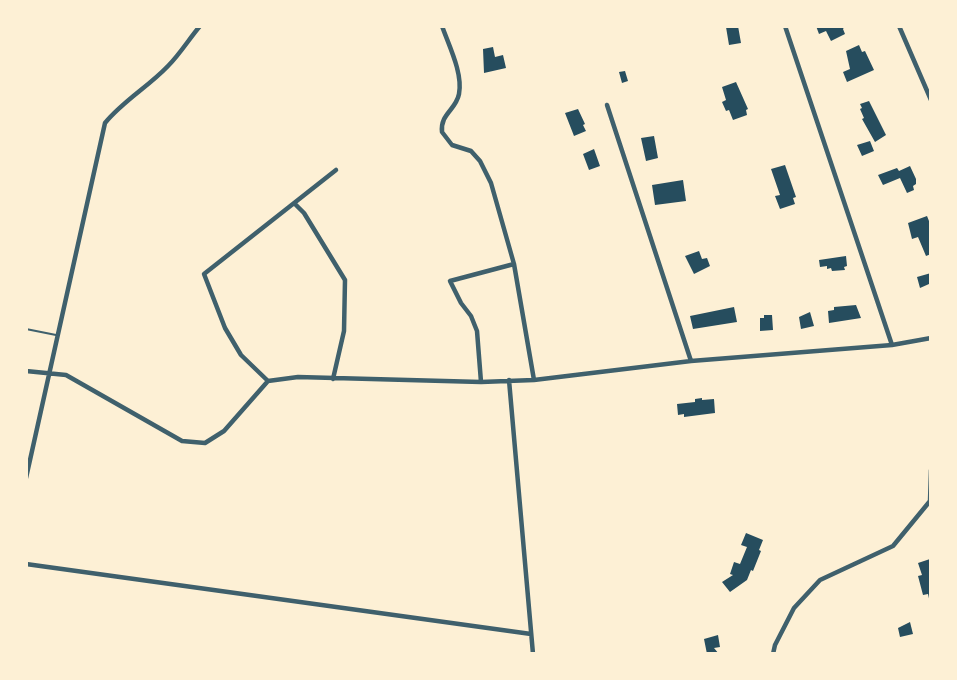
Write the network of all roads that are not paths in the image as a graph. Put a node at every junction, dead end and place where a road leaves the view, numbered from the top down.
1 (200, 26) edge
2 (442, 26) edge
3 (785, 26) edge
4 (898, 26) edge
5 (931, 100) edge
6 (608, 105) dead end
7 (336, 170) dead end
8 (295, 204) junction
9 (514, 264) junction
10 (26, 329) edge
11 (56, 335) junction
12 (931, 338) edge
13 (892, 345) junction
14 (691, 361) junction
15 (26, 371) edge
16 (48, 372) junction
17 (333, 379) junction
18 (509, 380) junction
19 (534, 380) junction
20 (268, 381) junction
21 (481, 382) junction
22 (931, 470) edge
23 (26, 478) edge
24 (930, 501) edge
25 (26, 564) edge
26 (531, 634) junction
27 (533, 654) edge
28 (774, 654) edge

1 - 11 street
2 - 9 street
3 - 13 street
4 - 5 street
6 - 14 street
7 - 8 street
8 - 17 street
8 - 20 street
9 - 19 street
9 - 21 street
10 - 11 lane
11 - 16 street
12 - 13 street
13 - 14 street
14 - 19 street
15 - 16 street
16 - 20 street
16 - 23 street
17 - 20 street
17 - 21 street
18 - 19 street
18 - 21 street
18 - 26 street
22 - 24 street
24 - 28 street
25 - 26 street
26 - 27 street

